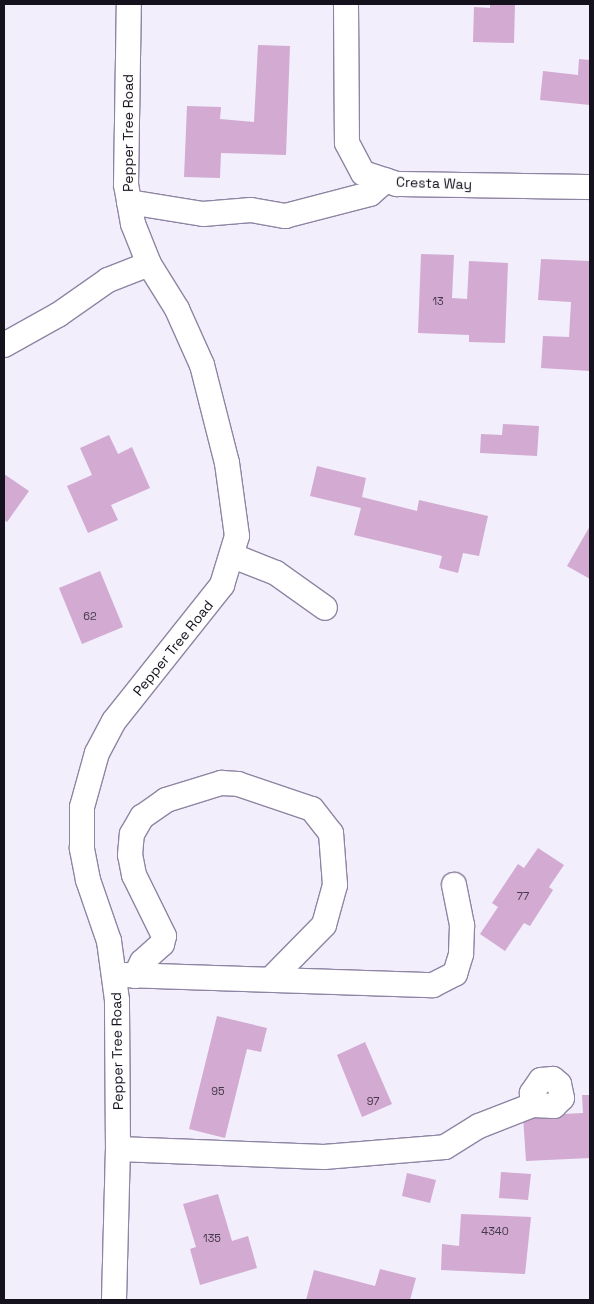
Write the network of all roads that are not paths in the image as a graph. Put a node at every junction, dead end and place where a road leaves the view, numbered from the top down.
1 (128, 4) edge
2 (346, 4) edge
3 (386, 180) junction
4 (590, 187) edge
5 (129, 202) junction
6 (149, 264) junction
7 (4, 345) edge
8 (233, 556) junction
9 (325, 608) dead end
10 (454, 885) dead end
11 (125, 975) junction
12 (271, 979) junction
13 (533, 1106) dead end
14 (118, 1149) junction
15 (114, 1289) edge
16 (125, 1300) edge

1 - 5 street, Pepper Tree Road
2 - 3 street, Cresta Way
3 - 4 street, Cresta Way
3 - 5 street
5 - 6 street, Pepper Tree Road
6 - 7 street
6 - 8 street, Pepper Tree Road
8 - 9 street
8 - 11 street, Pepper Tree Road
10 - 12 street
11 - 12 street
11 - 12 street
11 - 14 street, Pepper Tree Road
13 - 14 street
14 - 15 street, Pepper Tree Road
15 - 16 street

